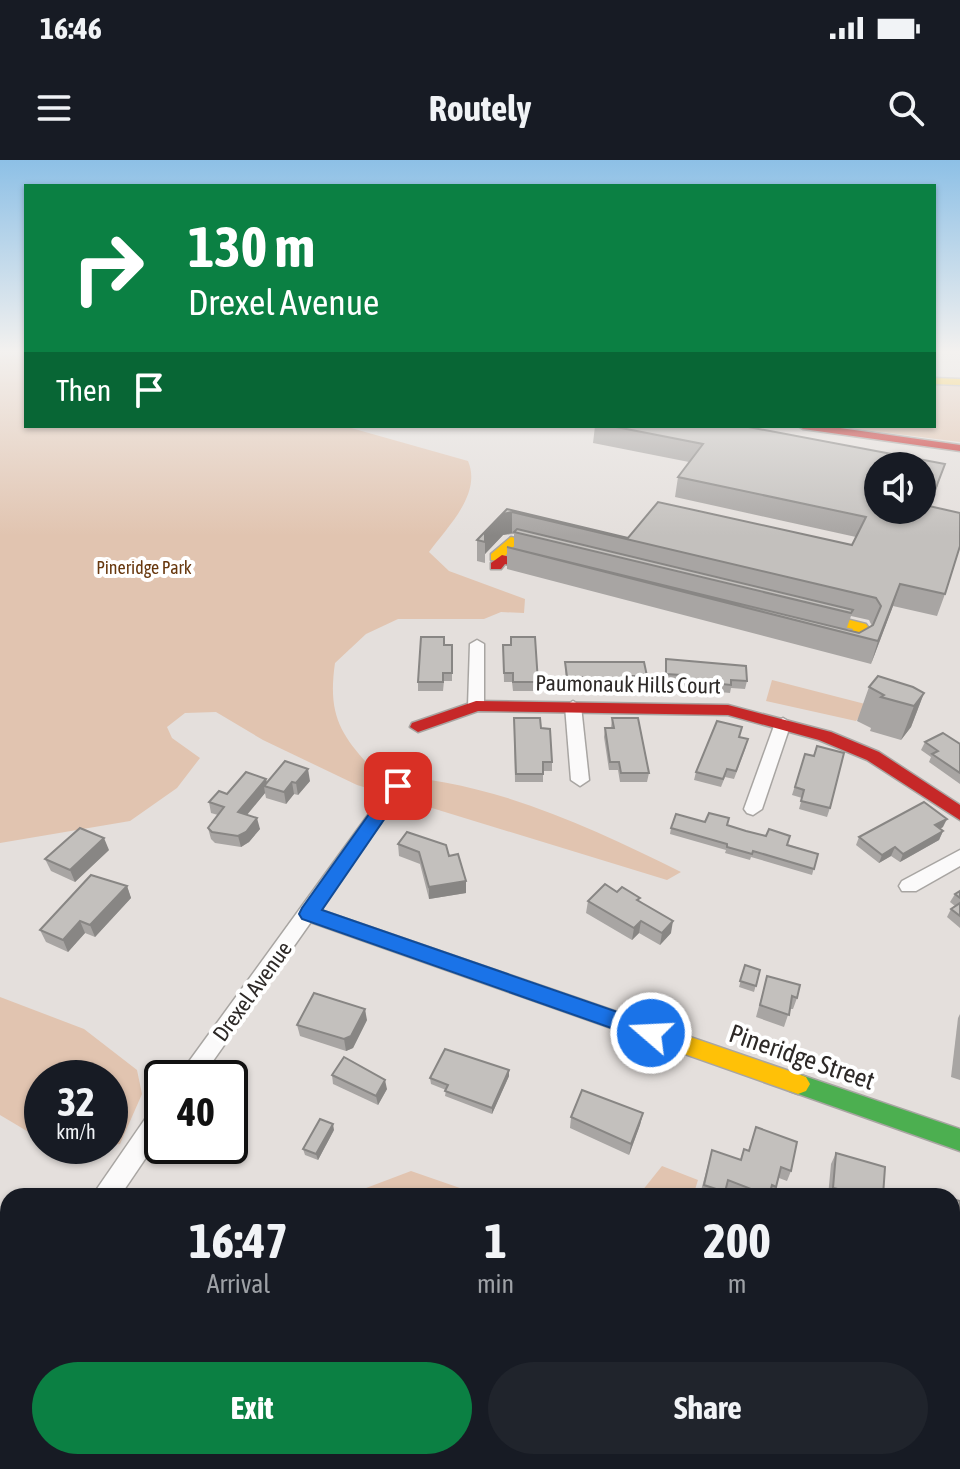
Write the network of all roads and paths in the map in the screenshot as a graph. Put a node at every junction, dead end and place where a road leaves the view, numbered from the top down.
1 (817, 428) edge
2 (960, 448) edge
3 (557, 552) edge
4 (563, 574) edge
5 (800, 612) edge
6 (822, 639) edge
7 (477, 644) dead end
8 (476, 706) junction
9 (573, 706) junction
10 (783, 723) junction
11 (418, 727) dead end
12 (580, 780) dead end
13 (398, 786) dead end
14 (753, 809) dead end
15 (960, 814) edge
16 (960, 857) edge
17 (909, 886) dead end
18 (309, 914) junction
19 (201, 1060) edge
20 (144, 1140) edge
21 (960, 1140) edge
22 (111, 1188) edge

1 - 2 main road
3 - 4 main road
5 - 6 main road
7 - 8 street
8 - 9 main road, Paumonauk Hills Court
8 - 11 main road, Paumonauk Hills Court
9 - 10 main road, Paumonauk Hills Court
9 - 12 street
10 - 14 street
10 - 15 main road, Paumonauk Hills Court
13 - 18 street, Drexel Avenue
16 - 17 street
18 - 19 street, Drexel Avenue
18 - 21 main road, Pineridge Street
20 - 22 street

